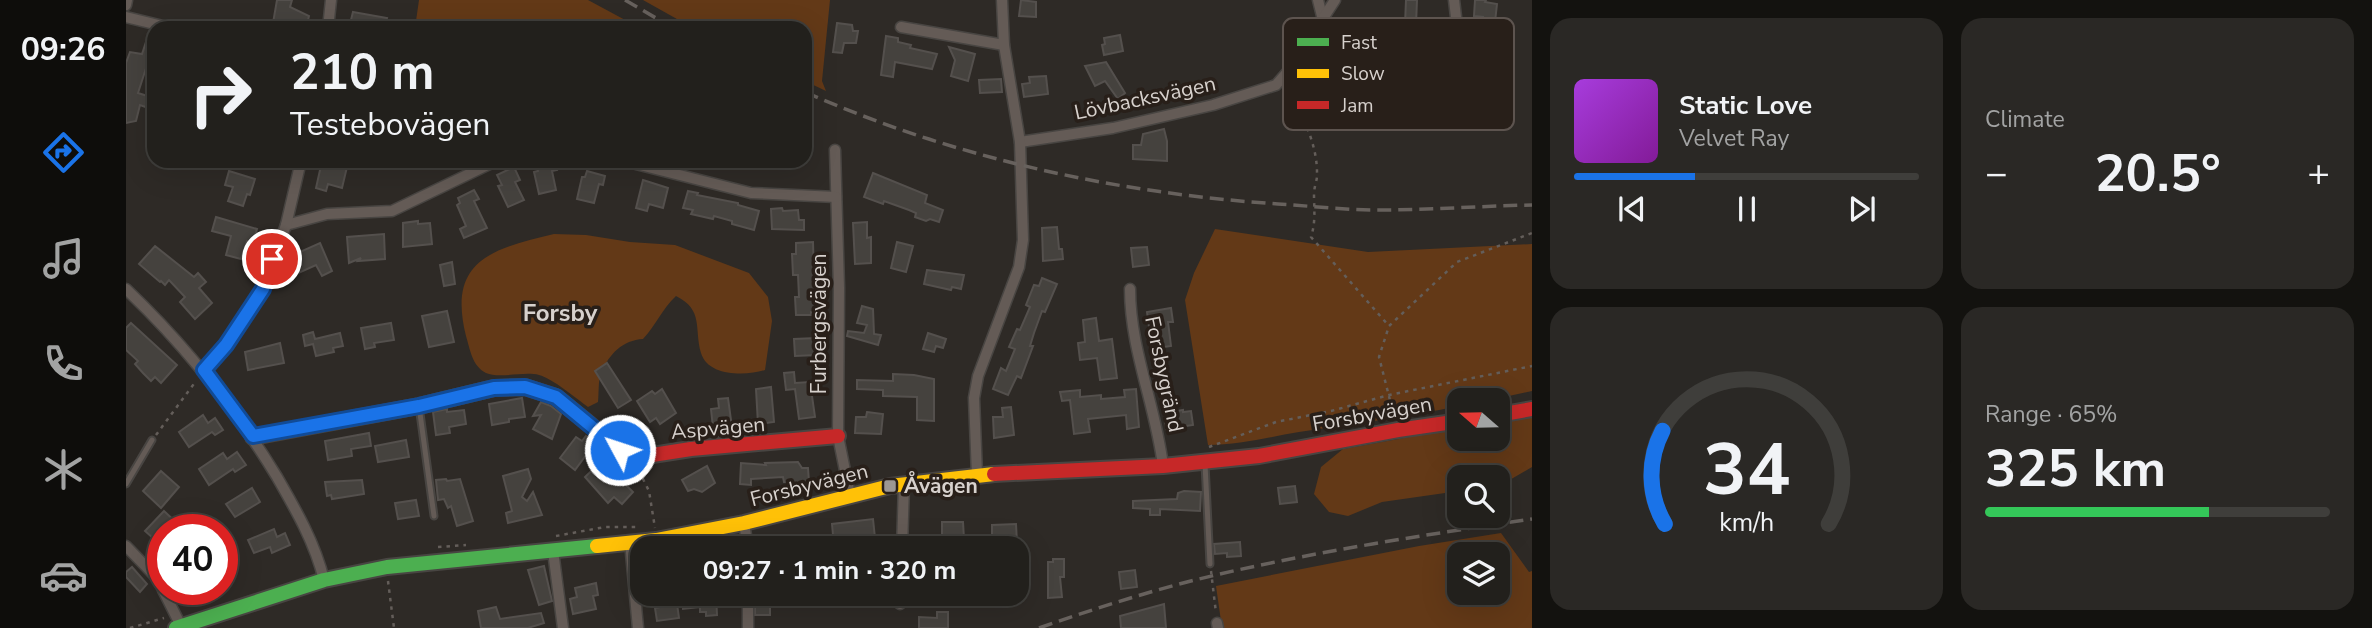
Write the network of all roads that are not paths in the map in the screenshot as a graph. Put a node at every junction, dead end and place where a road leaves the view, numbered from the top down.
1 (331, 0) edge
2 (1002, 0) edge
3 (1318, 0) edge
4 (1335, 0) edge
5 (1454, 0) edge
6 (1322, 16) joint
7 (126, 17) edge
8 (1456, 18) edge
9 (329, 21) edge
10 (147, 22) edge
11 (901, 27) dead end
12 (1004, 45) junction
13 (1283, 77) edge
14 (1020, 142) junction
15 (835, 150) dead end
16 (299, 168) edge
17 (481, 168) edge
18 (651, 168) edge
19 (836, 197) junction
20 (286, 225) junction
21 (126, 289) edge
22 (1130, 289) dead end
23 (204, 370) junction
24 (419, 406) junction
25 (1532, 409) edge
26 (1510, 413) edge
27 (1447, 423) edge
28 (253, 436) junction
29 (838, 436) junction
30 (152, 440) road end
31 (1203, 456) junction
32 (1163, 466) junction
33 (977, 475) junction
34 (126, 484) edge
35 (904, 484) junction
36 (849, 495) junction
37 (434, 516) dead end
38 (744, 523) junction
39 (677, 536) edge
40 (746, 536) edge
41 (902, 536) edge
42 (630, 542) edge
43 (126, 546) edge
44 (553, 551) junction
45 (1210, 564) road end
46 (147, 568) edge
47 (324, 580) junction
48 (169, 605) edge
49 (636, 606) edge
50 (748, 606) edge
51 (178, 627) edge
52 (563, 628) edge
53 (638, 628) edge
54 (748, 628) edge

1 - 9 street
2 - 12 street
3 - 6 street
4 - 6 street
5 - 8 street
7 - 10 street
11 - 12 street
12 - 14 street
13 - 14 street, Lövbacksvägen
14 - 33 street
15 - 19 street, Furbergsvägen
16 - 20 street
17 - 20 street
18 - 19 street
19 - 29 street, Furbergsvägen
20 - 23 street
21 - 23 street
22 - 32 street, Forsbygränd
23 - 28 street
24 - 28 street
24 - 29 street, Aspvägen
24 - 37 lane
25 - 26 street
27 - 31 street, Forsbyvägen
28 - 47 street
29 - 36 street, Furbergsvägen
30 - 34 lane
31 - 32 street, Forsbyvägen
31 - 45 lane
32 - 33 street, Forsbyvägen
33 - 35 street, Forsbyvägen
35 - 36 street, Forsbyvägen
35 - 41 street
36 - 38 street, Forsbyvägen
38 - 39 street, Forsbyvägen
38 - 40 street
42 - 44 street, Forsbyvägen
43 - 46 street
44 - 47 street, Forsbyvägen
44 - 52 street
47 - 51 street, Forsbyvägen
48 - 51 street
49 - 53 street
50 - 54 street

